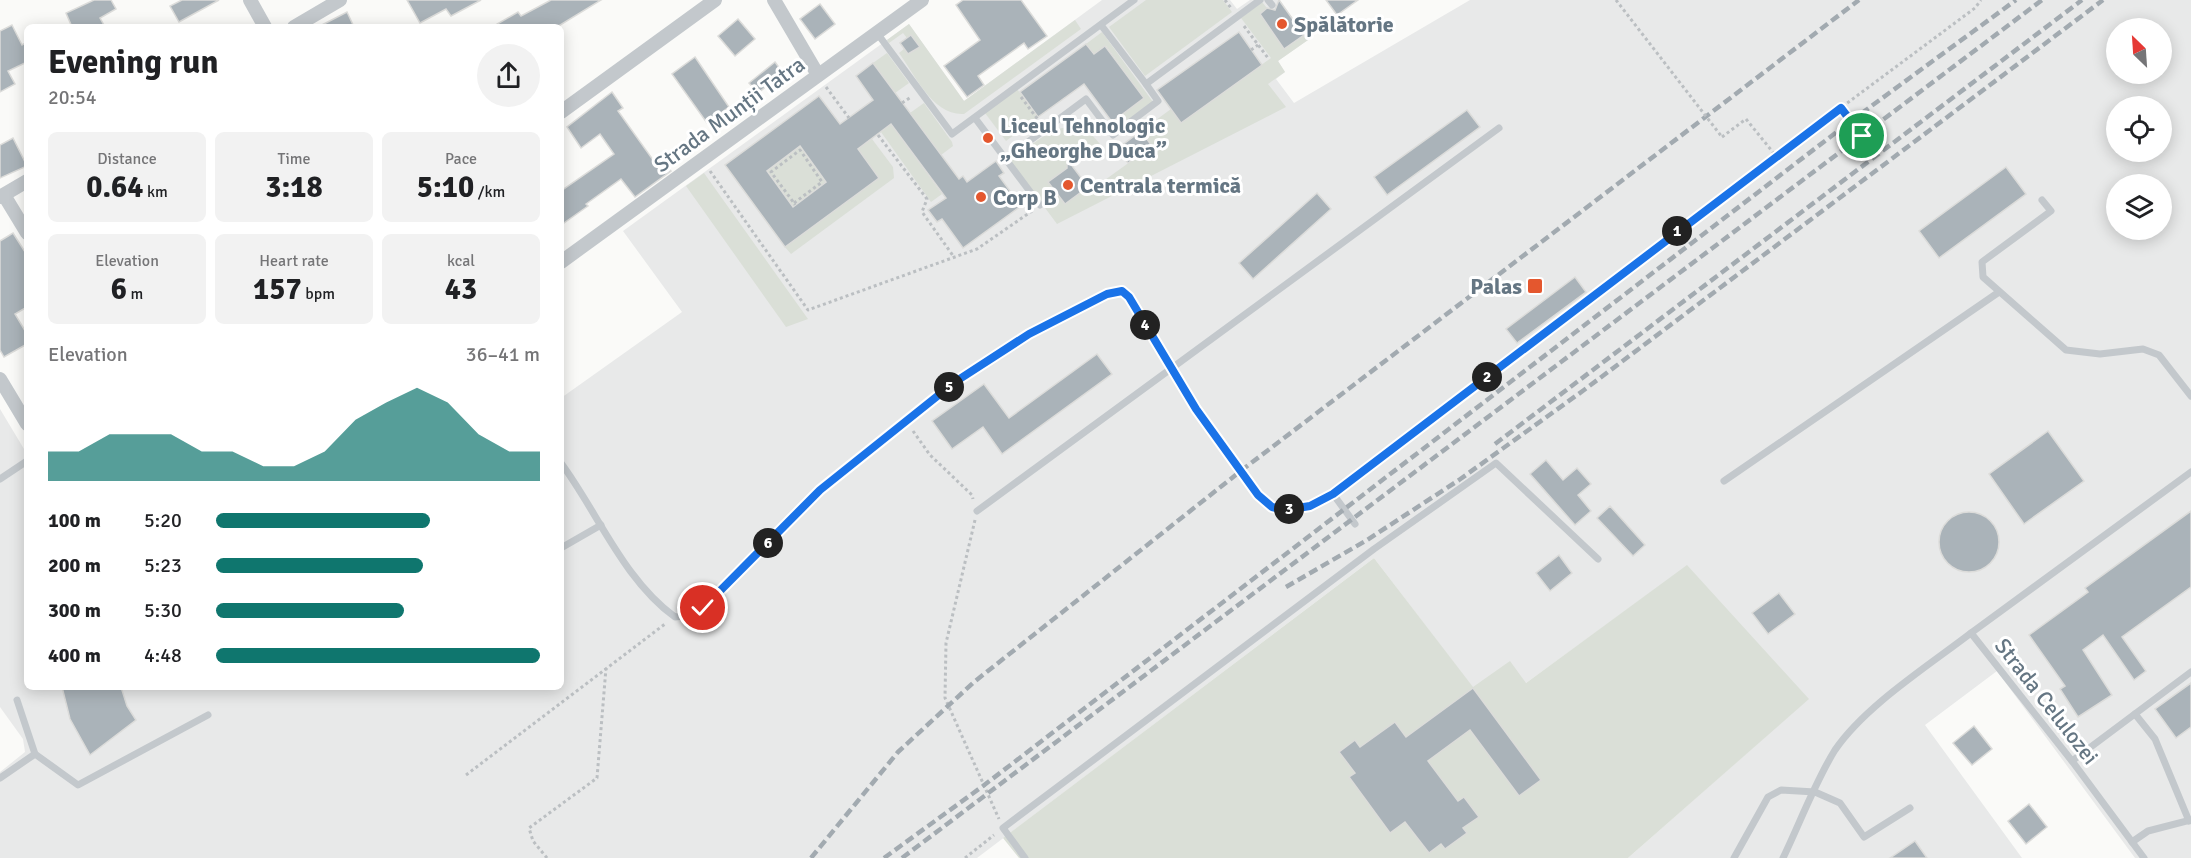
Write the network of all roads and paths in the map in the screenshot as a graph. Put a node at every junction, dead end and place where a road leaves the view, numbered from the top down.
1 (250, 0) edge
2 (340, 0) edge
3 (715, 0) edge
4 (774, 0) edge
5 (922, 0) edge
6 (1134, 0) edge
7 (1226, 0) edge
8 (1260, 0) edge
9 (1616, 0) edge
10 (1981, 0) edge
11 (1238, 16) junction
12 (263, 24) edge
13 (299, 24) edge
14 (1101, 24) junction
15 (877, 33) junction
16 (1258, 45) junction
17 (1251, 50) dead end
18 (1268, 58) dead end
19 (818, 75) junction
20 (1146, 84) junction
21 (1015, 88) junction
22 (1841, 108) junction
23 (564, 110) edge
24 (849, 118) dead end
25 (975, 118) junction
26 (1040, 122) dead end
27 (1499, 128) dead end
28 (878, 135) dead end
29 (1864, 139) dead end
30 (1776, 156) junction
31 (1005, 159) junction
32 (702, 160) junction
33 (24, 183) edge
34 (2, 196) edge
35 (2042, 200) dead end
36 (795, 204) joint
37 (1040, 205) joint
38 (24, 229) edge
39 (954, 257) junction
40 (564, 260) edge
41 (1600, 291) joint
42 (1999, 292) junction
43 (1171, 369) junction
44 (0, 379) edge
45 (2191, 396) edge
46 (24, 419) edge
47 (906, 422) junction
48 (24, 463) edge
49 (564, 468) edge
50 (2191, 472) edge
51 (0, 479) edge
52 (1724, 481) dead end
53 (1333, 494) junction
54 (977, 511) junction
55 (1355, 524) dead end
56 (601, 525) junction
57 (564, 546) edge
58 (1598, 559) dead end
59 (675, 616) junction
60 (1971, 633) junction
61 (606, 668) junction
62 (2191, 672) edge
63 (17, 700) dead end
64 (2135, 714) junction
65 (208, 715) dead end
66 (35, 754) junction
67 (2072, 760) junction
68 (466, 775) dead end
69 (0, 778) edge
70 (1815, 792) junction
71 (1910, 808) dead end
72 (2190, 820) edge
73 (1004, 828) junction
74 (2132, 842) junction
75 (547, 858) edge
76 (965, 858) edge
77 (1024, 858) edge
78 (1734, 858) edge
79 (1783, 858) edge
80 (2144, 858) edge

1 - 12 street
2 - 13 street
3 - 23 street
4 - 19 street
5 - 15 street, Strada Munții Tatra
6 - 14 lane
7 - 11 path
8 - 11 lane
9 - 30 path, bridge
10 - 22 path
11 - 16 path
11 - 20 lane
14 - 20 lane
14 - 21 lane
15 - 19 street, Strada Munții Tatra
15 - 25 lane
16 - 17 path
16 - 18 path
19 - 24 path
19 - 32 street, Strada Munții Tatra
20 - 31 lane
21 - 25 lane
21 - 26 path
22 - 29 path
22 - 30 path
25 - 31 lane
27 - 43 lane
28 - 39 path
30 - 41 path
31 - 37 lane
32 - 39 path
32 - 40 street, Strada Munții Tatra
33 - 34 street
34 - 38 street
35 - 42 lane
36 - 36 path
37 - 39 path
41 - 53 lane
42 - 45 lane
42 - 52 lane
43 - 47 lane
43 - 53 lane
43 - 54 lane
44 - 46 street
47 - 54 path
47 - 59 lane
48 - 51 lane
49 - 56 lane
50 - 60 lane
53 - 55 lane
54 - 73 path
56 - 57 lane
56 - 59 lane
58 - 73 lane
59 - 61 path
60 - 67 lane, Strada Celulozei
60 - 70 lane, Strada Celulozei
61 - 68 path
61 - 75 path
62 - 64 lane
63 - 66 lane
64 - 67 lane
64 - 72 lane
65 - 66 lane
66 - 69 lane
67 - 74 lane, Strada Celulozei
70 - 71 lane
70 - 78 lane
70 - 79 lane, Strada Celulozei
72 - 74 lane
73 - 76 path
73 - 77 lane
74 - 80 lane, Strada Celulozei

